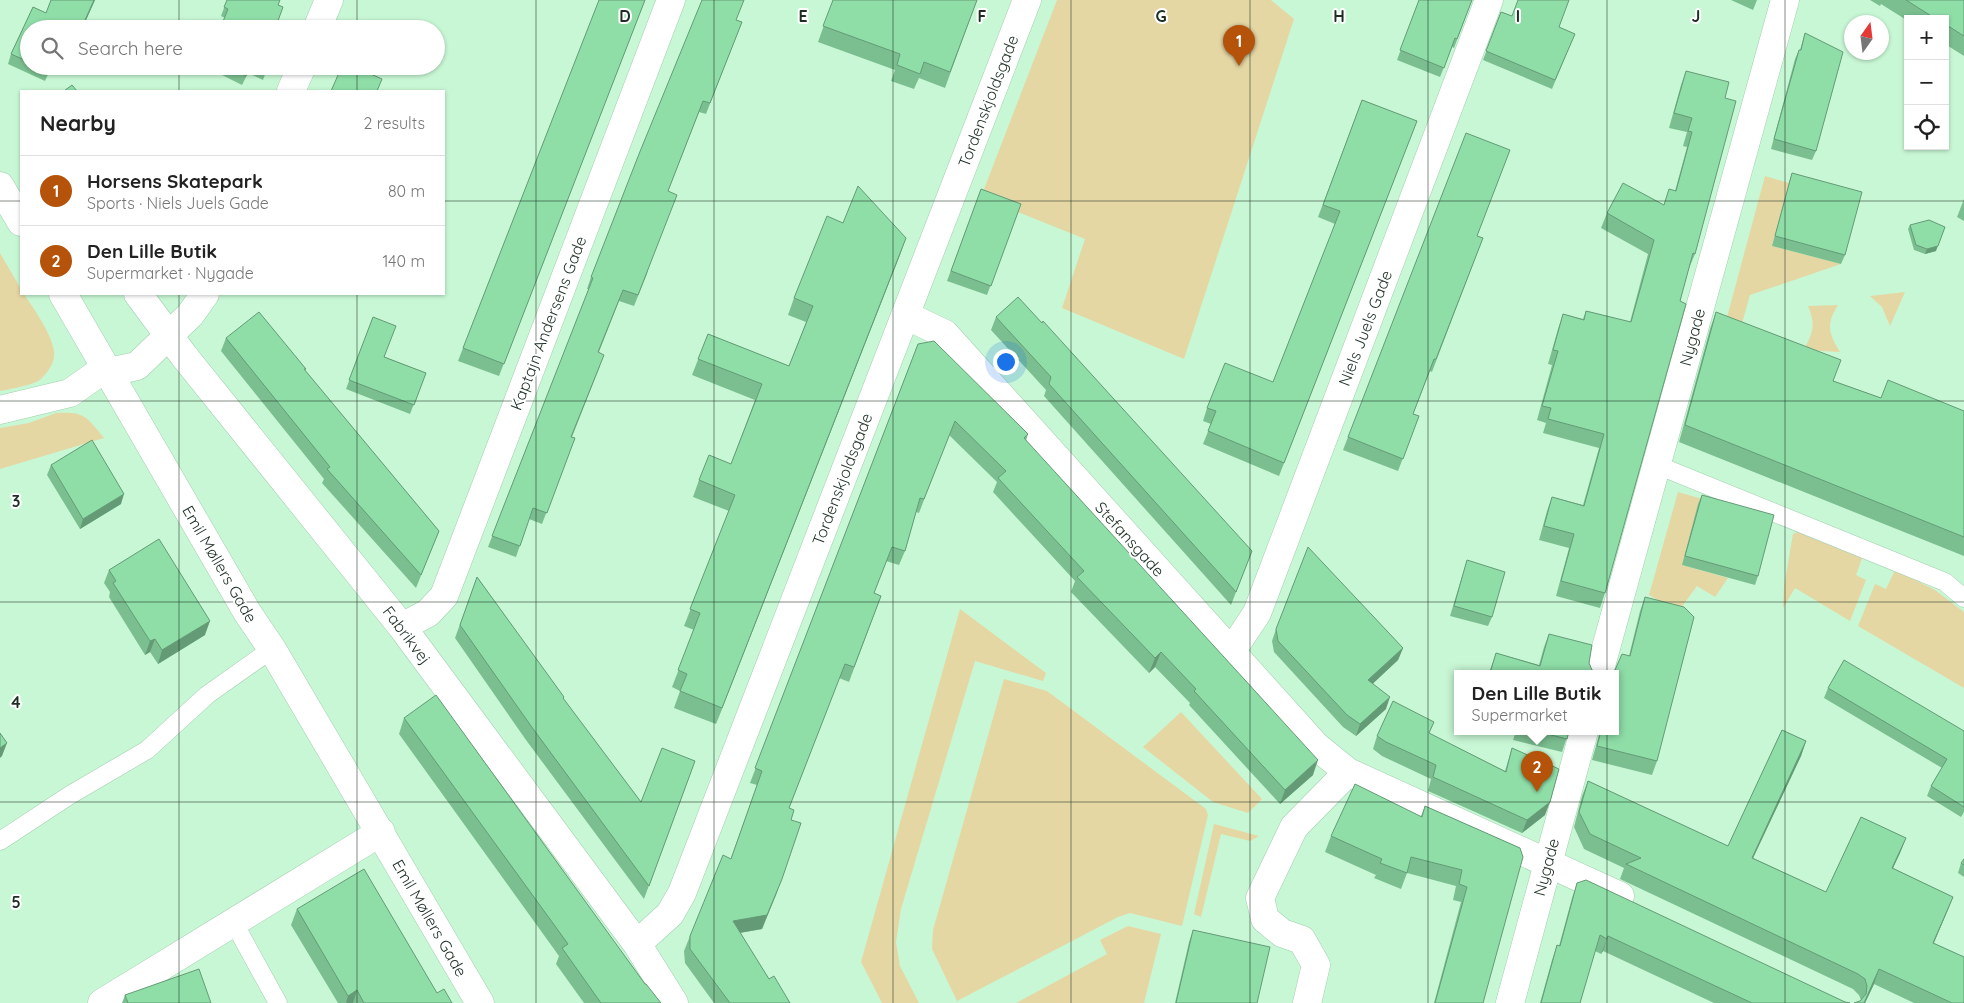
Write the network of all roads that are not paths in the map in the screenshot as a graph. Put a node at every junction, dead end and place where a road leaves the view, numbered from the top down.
1 (329, 0) edge
2 (671, 0) edge
3 (1027, 0) edge
4 (1489, 0) edge
5 (1784, 0) edge
6 (321, 20) edge
7 (298, 75) edge
8 (291, 90) edge
9 (8, 187) edge
10 (20, 219) edge
11 (64, 295) edge
12 (139, 295) edge
13 (204, 295) edge
14 (905, 315) junction
15 (169, 336) junction
16 (108, 370) junction
17 (0, 410) edge
18 (1657, 465) junction
19 (1964, 598) edge
20 (402, 627) junction
21 (272, 649) junction
22 (1231, 652) junction
23 (1601, 670) edge
24 (1583, 735) edge
25 (1348, 772) junction
26 (381, 832) junction
27 (0, 841) edge
28 (1548, 862) junction
29 (1644, 908) edge
30 (234, 923) junction
31 (637, 944) junction
32 (102, 1003) edge
33 (278, 1003) edge
34 (480, 1003) edge
35 (674, 1003) edge
36 (1307, 1003) edge
37 (1510, 1003) edge

1 - 6 street
2 - 20 street, Kaptajn Andersens Gade
3 - 14 street, Tordenskjoldsgade
4 - 22 street, Niels Juels Gade
5 - 18 street, Nygade
7 - 8 street
9 - 10 street
11 - 16 street, Emil Møllers Gade
12 - 15 street
13 - 15 street
14 - 22 street, Stefansgade
14 - 31 street, Tordenskjoldsgade
15 - 16 street
15 - 20 street, Fabrikvej
16 - 17 street
16 - 21 street, Emil Møllers Gade
18 - 19 lane
18 - 23 street, Nygade
20 - 31 street, Fabrikvej
21 - 26 street, Emil Møllers Gade
21 - 27 lane
22 - 25 street, Stefansgade
24 - 28 street, Nygade
25 - 28 street, Stefansgade
25 - 36 street
26 - 30 street
26 - 34 street, Emil Møllers Gade
28 - 29 street, Stefansgade
28 - 37 street, Nygade
30 - 32 street
30 - 33 lane
31 - 35 street, Fabrikvej

